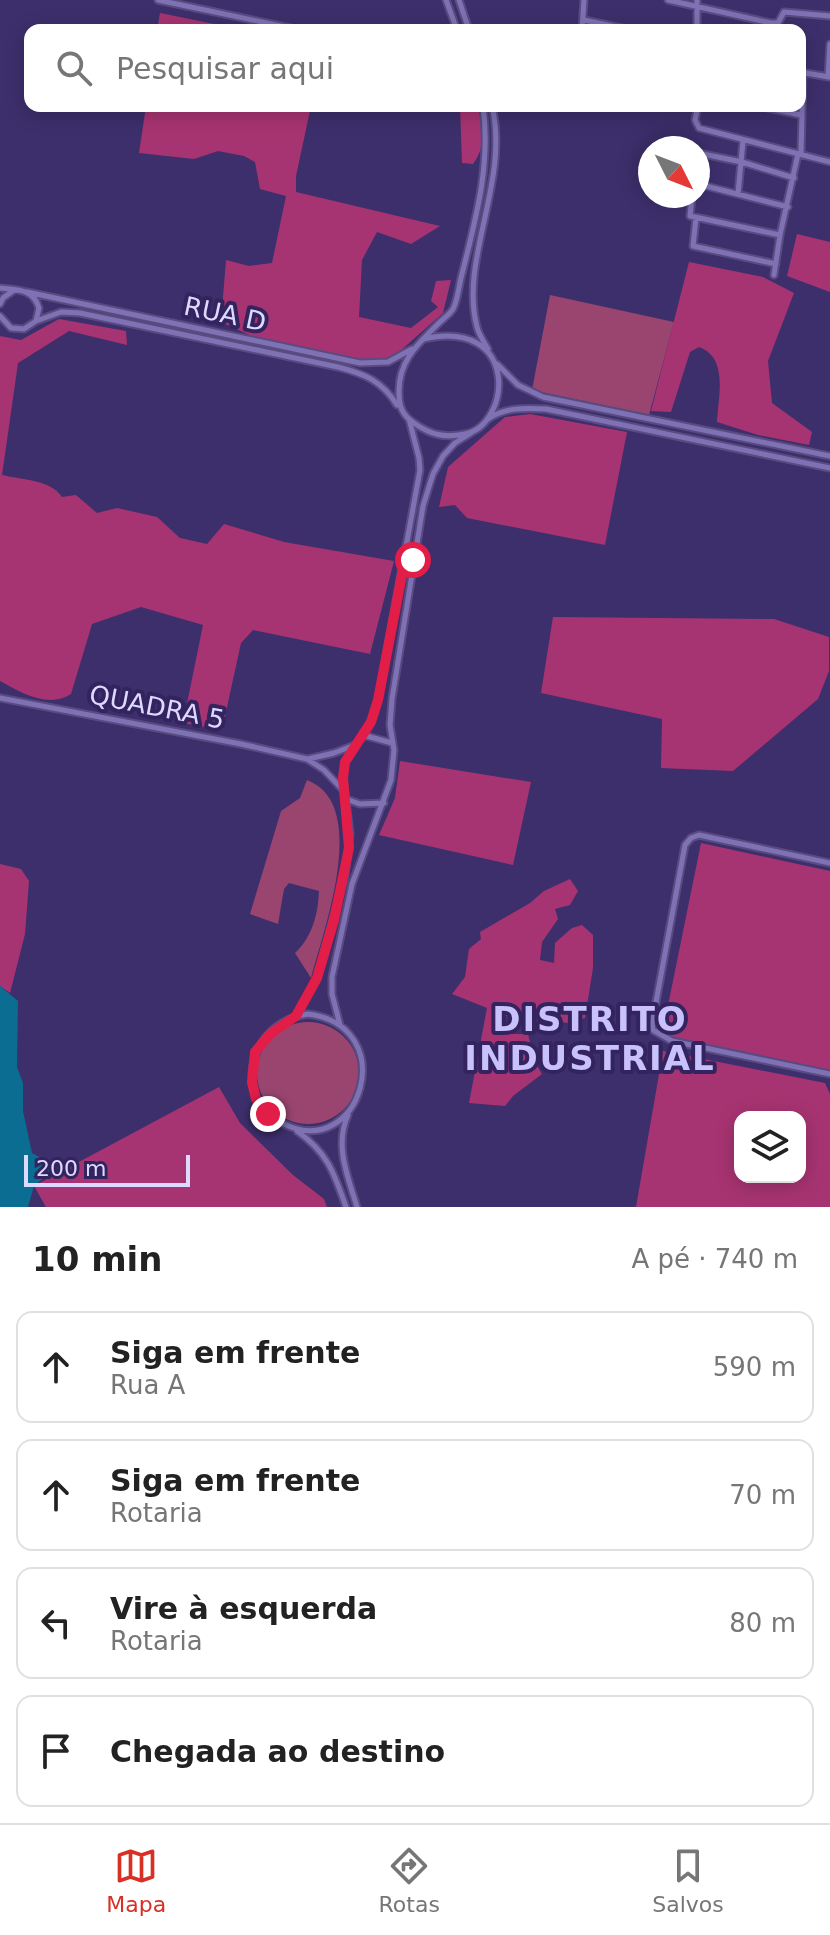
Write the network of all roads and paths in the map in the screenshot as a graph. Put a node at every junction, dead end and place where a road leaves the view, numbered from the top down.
1 (158, 0) edge
2 (446, 0) edge
3 (459, 0) edge
4 (584, 0) edge
5 (668, 0) edge
6 (697, 3) edge
7 (830, 16) edge
8 (584, 20) junction
9 (272, 24) edge
10 (455, 24) edge
11 (467, 24) edge
12 (583, 24) edge
13 (603, 24) edge
14 (697, 24) edge
15 (830, 44) edge
16 (806, 74) edge
17 (829, 77) edge
18 (484, 112) edge
19 (493, 112) edge
20 (697, 112) edge
21 (786, 112) edge
22 (801, 115) joint
23 (743, 141) junction
24 (800, 154) junction
25 (710, 155) edge
26 (486, 161) junction
27 (496, 161) junction
28 (742, 162) junction
29 (830, 162) edge
30 (794, 178) junction
31 (710, 187) edge
32 (738, 194) junction
33 (788, 207) junction
34 (691, 208) edge
35 (696, 218) junction
36 (780, 235) junction
37 (776, 264) junction
38 (774, 275) dead end
39 (0, 288) edge
40 (15, 290) junction
41 (27, 292) junction
42 (0, 304) edge
43 (0, 316) edge
44 (36, 321) junction
45 (187, 327) junction
46 (187, 336) junction
47 (423, 339) junction
48 (413, 348) junction
49 (489, 350) junction
50 (495, 362) junction
51 (400, 408) junction
52 (409, 419) junction
53 (483, 422) junction
54 (471, 433) junction
55 (734, 437) junction
56 (732, 446) junction
57 (830, 456) edge
58 (830, 468) edge
59 (405, 559) junction
60 (413, 560) junction
61 (0, 698) edge
62 (362, 735) junction
63 (393, 743) junction
64 (355, 745) junction
65 (307, 759) junction
66 (344, 791) junction
67 (346, 799) junction
68 (385, 803) junction
69 (830, 863) edge
70 (296, 1016) junction
71 (340, 1025) junction
72 (830, 1074) edge
73 (349, 1112) junction
74 (293, 1128) junction
75 (346, 1207) edge
76 (357, 1207) edge

1 - 9 street
2 - 10 street
3 - 11 street
4 - 8 street
5 - 6 street
6 - 7 street
6 - 14 street
8 - 12 street
8 - 13 street
15 - 17 street
16 - 17 street
18 - 26 street
19 - 27 street
20 - 23 street
21 - 22 street
22 - 24 street
23 - 24 street
23 - 28 street
24 - 29 street
24 - 30 street
25 - 28 street
26 - 27 street
26 - 47 street
27 - 49 street
28 - 30 street
28 - 32 street
30 - 33 street
31 - 32 street
32 - 33 street
33 - 36 street
34 - 35 street
35 - 36 street
35 - 37 street
36 - 37 street
37 - 38 street
39 - 40 street
40 - 41 street, RUA D
40 - 42 street
41 - 44 street
41 - 45 street, RUA D
43 - 44 street, RUA D
44 - 46 street, RUA D
45 - 46 street
45 - 48 street, RUA D
46 - 51 street, RUA D
47 - 48 street
47 - 49 street
48 - 51 street
49 - 50 street
50 - 53 street
50 - 55 street
51 - 52 street
52 - 54 street
52 - 59 street
53 - 54 street
53 - 56 street
54 - 60 street
55 - 56 street
55 - 57 street
56 - 58 street
59 - 60 street
59 - 62 street
60 - 63 street
61 - 65 street, QUADRA 5
62 - 63 street
62 - 64 street
63 - 68 street
64 - 65 street, QUADRA 5
64 - 66 street
65 - 66 street, QUADRA 5
66 - 67 street
67 - 68 street
67 - 70 street
68 - 71 street
69 - 72 street
70 - 71 street
70 - 74 street
71 - 73 street
73 - 74 street
73 - 76 street
74 - 75 street

